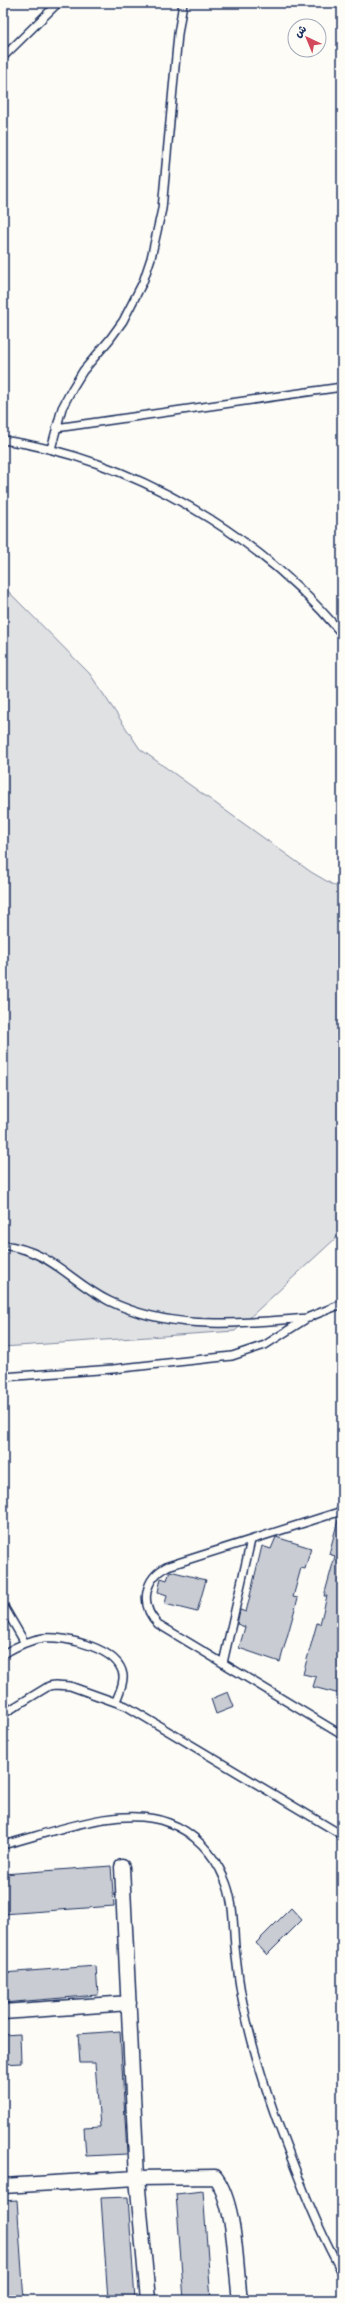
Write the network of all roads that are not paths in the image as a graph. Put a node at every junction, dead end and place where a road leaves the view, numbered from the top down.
1 (58, 3) edge
2 (183, 3) edge
3 (3, 57) edge
4 (342, 387) edge
5 (56, 428) junction
6 (3, 440) edge
7 (51, 449) junction
8 (342, 634) edge
9 (3, 1245) edge
10 (342, 1304) edge
11 (309, 1318) junction
12 (3, 1377) edge
13 (342, 1511) edge
14 (251, 1540) junction
15 (3, 1605) edge
16 (25, 1643) junction
17 (3, 1654) edge
18 (223, 1663) junction
19 (116, 1701) junction
20 (3, 1714) edge
21 (342, 1734) edge
22 (342, 1835) edge
23 (3, 1844) edge
24 (122, 1867) dead end
25 (129, 2003) junction
26 (3, 2012) edge
27 (137, 2178) junction
28 (3, 2186) edge
29 (342, 2272) edge
30 (148, 2300) edge
31 (240, 2300) edge

1 - 3 lane
2 - 5 lane
4 - 5 lane
5 - 7 lane
6 - 7 lane
7 - 8 lane
9 - 11 lane
10 - 11 lane
11 - 12 lane
13 - 14 lane
14 - 18 lane
14 - 18 lane
15 - 16 lane
16 - 17 lane
16 - 19 lane
18 - 21 lane
19 - 20 lane
19 - 22 lane
23 - 29 lane
24 - 25 street
25 - 26 street
25 - 27 street
27 - 28 street
27 - 30 street
27 - 31 street

